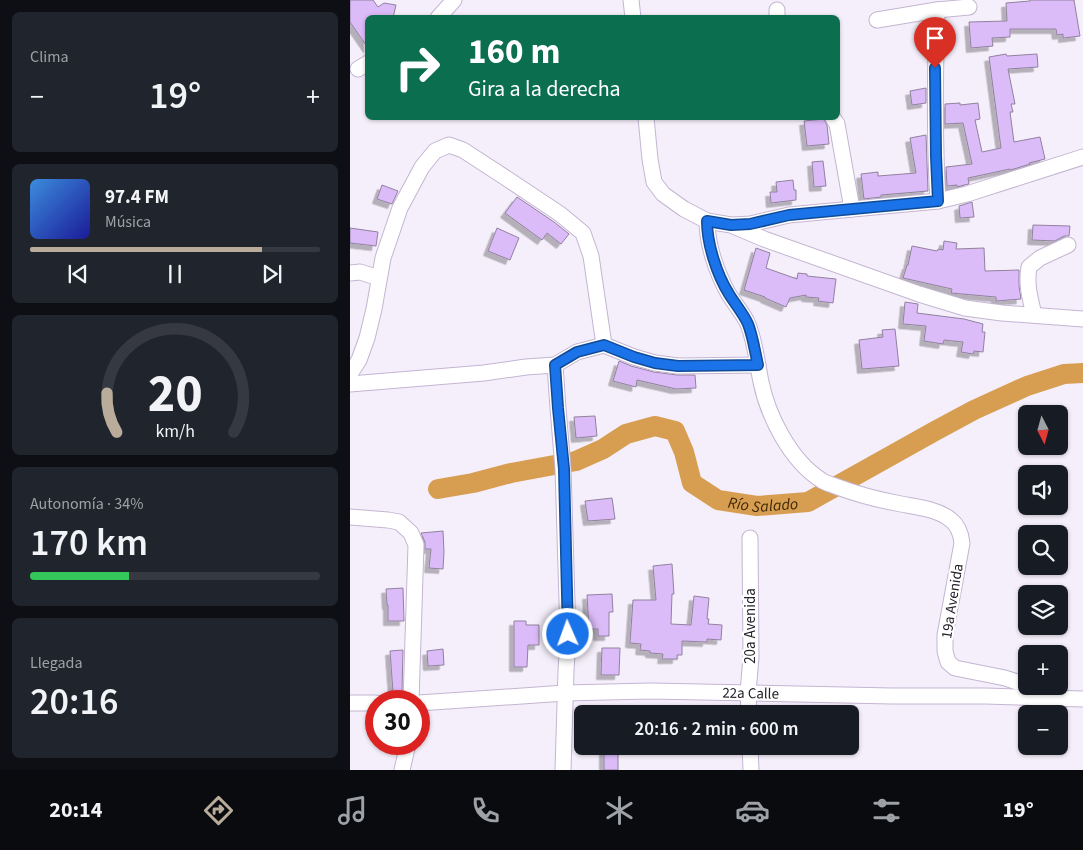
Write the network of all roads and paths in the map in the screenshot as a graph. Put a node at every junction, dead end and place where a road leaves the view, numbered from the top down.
1 (454, 0) edge
2 (631, 0) edge
3 (969, 7) dead end
4 (937, 10) junction
5 (441, 15) edge
6 (633, 15) edge
7 (877, 20) dead end
8 (646, 120) edge
9 (834, 120) edge
10 (1083, 156) edge
11 (938, 201) junction
12 (852, 209) junction
13 (707, 221) junction
14 (758, 230) junction
15 (1068, 245) dead end
16 (350, 273) edge
17 (379, 278) junction
18 (1034, 315) junction
19 (1083, 319) edge
20 (604, 345) junction
21 (555, 365) junction
22 (758, 365) junction
23 (350, 374) edge
24 (350, 384) edge
25 (350, 517) edge
26 (750, 538) dead end
27 (1018, 682) edge
28 (411, 690) edge
29 (565, 693) junction
30 (748, 693) junction
31 (1050, 695) edge
32 (1056, 698) junction
33 (1083, 699) edge
34 (430, 702) edge
35 (350, 703) edge
36 (365, 703) edge
37 (749, 705) edge
38 (405, 755) edge
39 (750, 755) edge
40 (402, 770) edge
41 (563, 770) edge
42 (751, 770) edge

1 - 5 street
2 - 6 street
3 - 4 street
4 - 7 street
4 - 11 street
8 - 13 street
9 - 12 street
10 - 11 street
11 - 12 street
12 - 14 street
13 - 14 street
13 - 22 street
14 - 18 street
15 - 18 street
16 - 17 street
17 - 20 street
17 - 23 street
18 - 19 street
20 - 21 street
20 - 22 street
21 - 24 street
21 - 29 street
22 - 27 street, 19a Avenida
25 - 28 street
26 - 30 street, 20a Avenida
29 - 30 street, 22a Calle
29 - 34 street, 22a Calle
29 - 41 street
30 - 32 street, 22a Calle
30 - 37 street, 20a Avenida
31 - 32 street
32 - 33 street, 22a Calle
35 - 36 street
38 - 40 street
39 - 42 street

